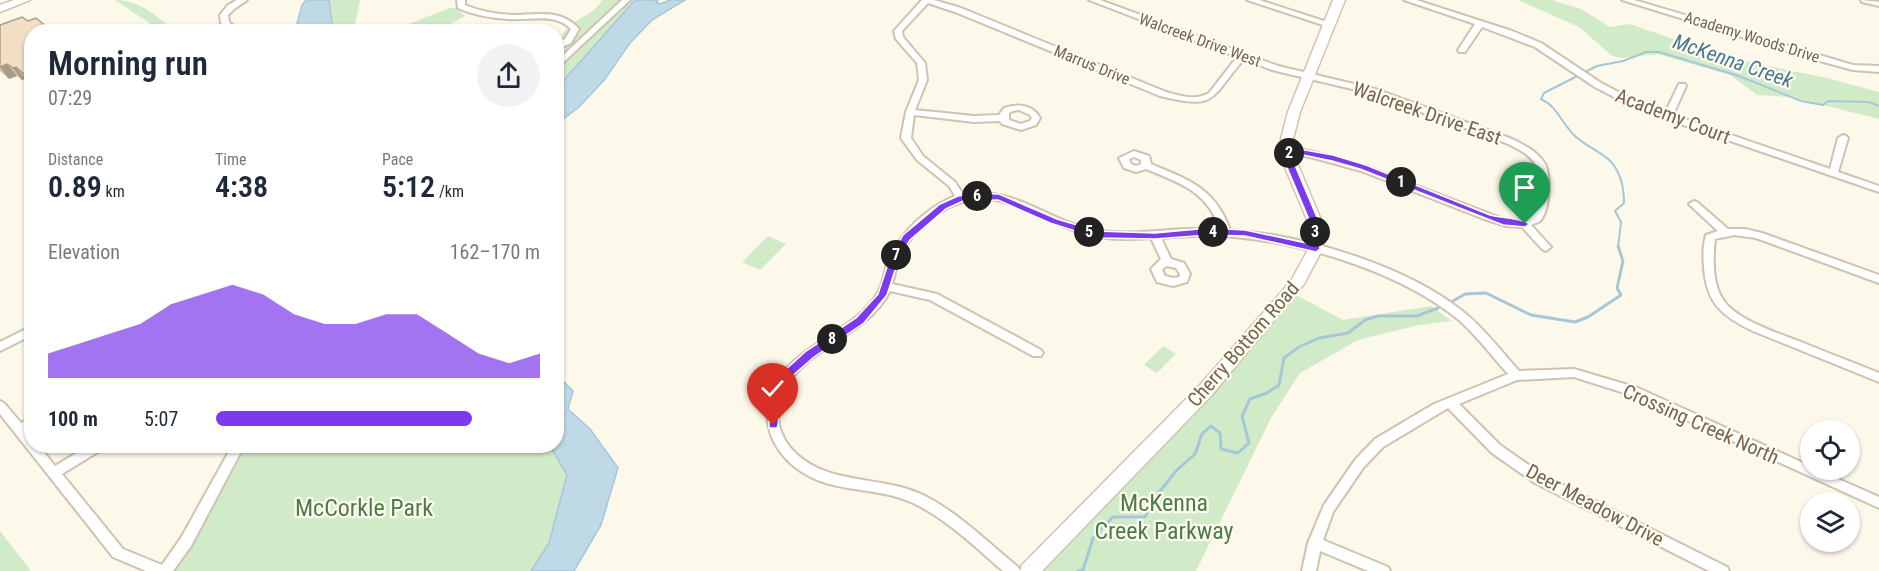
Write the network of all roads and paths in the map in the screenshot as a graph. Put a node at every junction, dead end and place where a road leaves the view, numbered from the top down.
1 (24, 0) edge
2 (243, 0) edge
3 (460, 0) edge
4 (626, 0) edge
5 (926, 0) edge
6 (1094, 0) edge
7 (1251, 0) edge
8 (1339, 0) edge
9 (1408, 0) edge
10 (1626, 0) edge
11 (1865, 0) edge
12 (1879, 4) edge
13 (0, 9) edge
14 (1480, 23) junction
15 (226, 24) edge
16 (1329, 24) junction
17 (564, 42) edge
18 (1462, 50) dead end
19 (1242, 56) junction
20 (564, 58) edge
21 (567, 59) junction
22 (564, 61) edge
23 (1879, 69) edge
24 (1309, 75) junction
25 (1682, 86) dead end
26 (910, 112) junction
27 (1668, 117) junction
28 (1003, 118) dead end
29 (1843, 138) dead end
30 (1288, 150) junction
31 (1146, 166) dead end
32 (1833, 173) junction
33 (1879, 189) edge
34 (961, 198) junction
35 (1694, 204) dead end
36 (1525, 224) junction
37 (1724, 231) junction
38 (1226, 232) junction
39 (1155, 236) junction
40 (1546, 247) dead end
41 (1316, 249) junction
42 (1167, 262) dead end
43 (1879, 279) edge
44 (886, 286) junction
45 (24, 334) edge
46 (0, 347) edge
47 (1037, 353) dead end
48 (1516, 376) junction
49 (1879, 378) edge
50 (1450, 402) junction
51 (0, 406) edge
52 (24, 428) edge
53 (20, 430) junction
54 (24, 435) edge
55 (38, 453) edge
56 (87, 453) edge
57 (234, 453) edge
58 (54, 473) junction
59 (1879, 503) edge
60 (1315, 543) junction
61 (163, 571) edge
62 (1013, 571) edge
63 (1029, 571) edge
64 (1309, 571) edge
65 (1383, 571) edge
66 (1722, 571) edge

1 - 13 main road
2 - 15 street
3 - 17 street
4 - 21 street
5 - 19 street, Marrus Drive
5 - 26 street
6 - 19 street, Walcreek Drive West
7 - 16 street
8 - 16 main road
9 - 14 street, Academy Court
10 - 23 street, Academy Woods Drive
11 - 12 street
14 - 18 street
14 - 27 street, Academy Court
16 - 24 main road
19 - 24 street, Walcreek Drive West
20 - 21 street
21 - 22 street
24 - 30 main road
24 - 36 street, Walcreek Drive East
25 - 27 street
26 - 28 street
26 - 34 street
27 - 32 street, Academy Court
29 - 32 street
30 - 36 street
30 - 41 main road
31 - 38 street
32 - 33 street, Academy Court
34 - 39 street
34 - 44 street
35 - 37 street
36 - 40 street
37 - 43 street
37 - 49 street
38 - 39 street
38 - 41 street
39 - 42 street
41 - 48 street
41 - 63 main road, Cherry Bottom Road
44 - 47 street
44 - 62 street
45 - 46 street
48 - 50 street, Crossing Creek North
48 - 59 street, Crossing Creek North
50 - 60 street, Crossing Creek North
50 - 66 street, Deer Meadow Drive
51 - 53 street
52 - 53 street
53 - 54 street
55 - 58 street
56 - 58 street
57 - 61 street
58 - 61 street
60 - 64 street, Crossing Creek North
60 - 65 street

